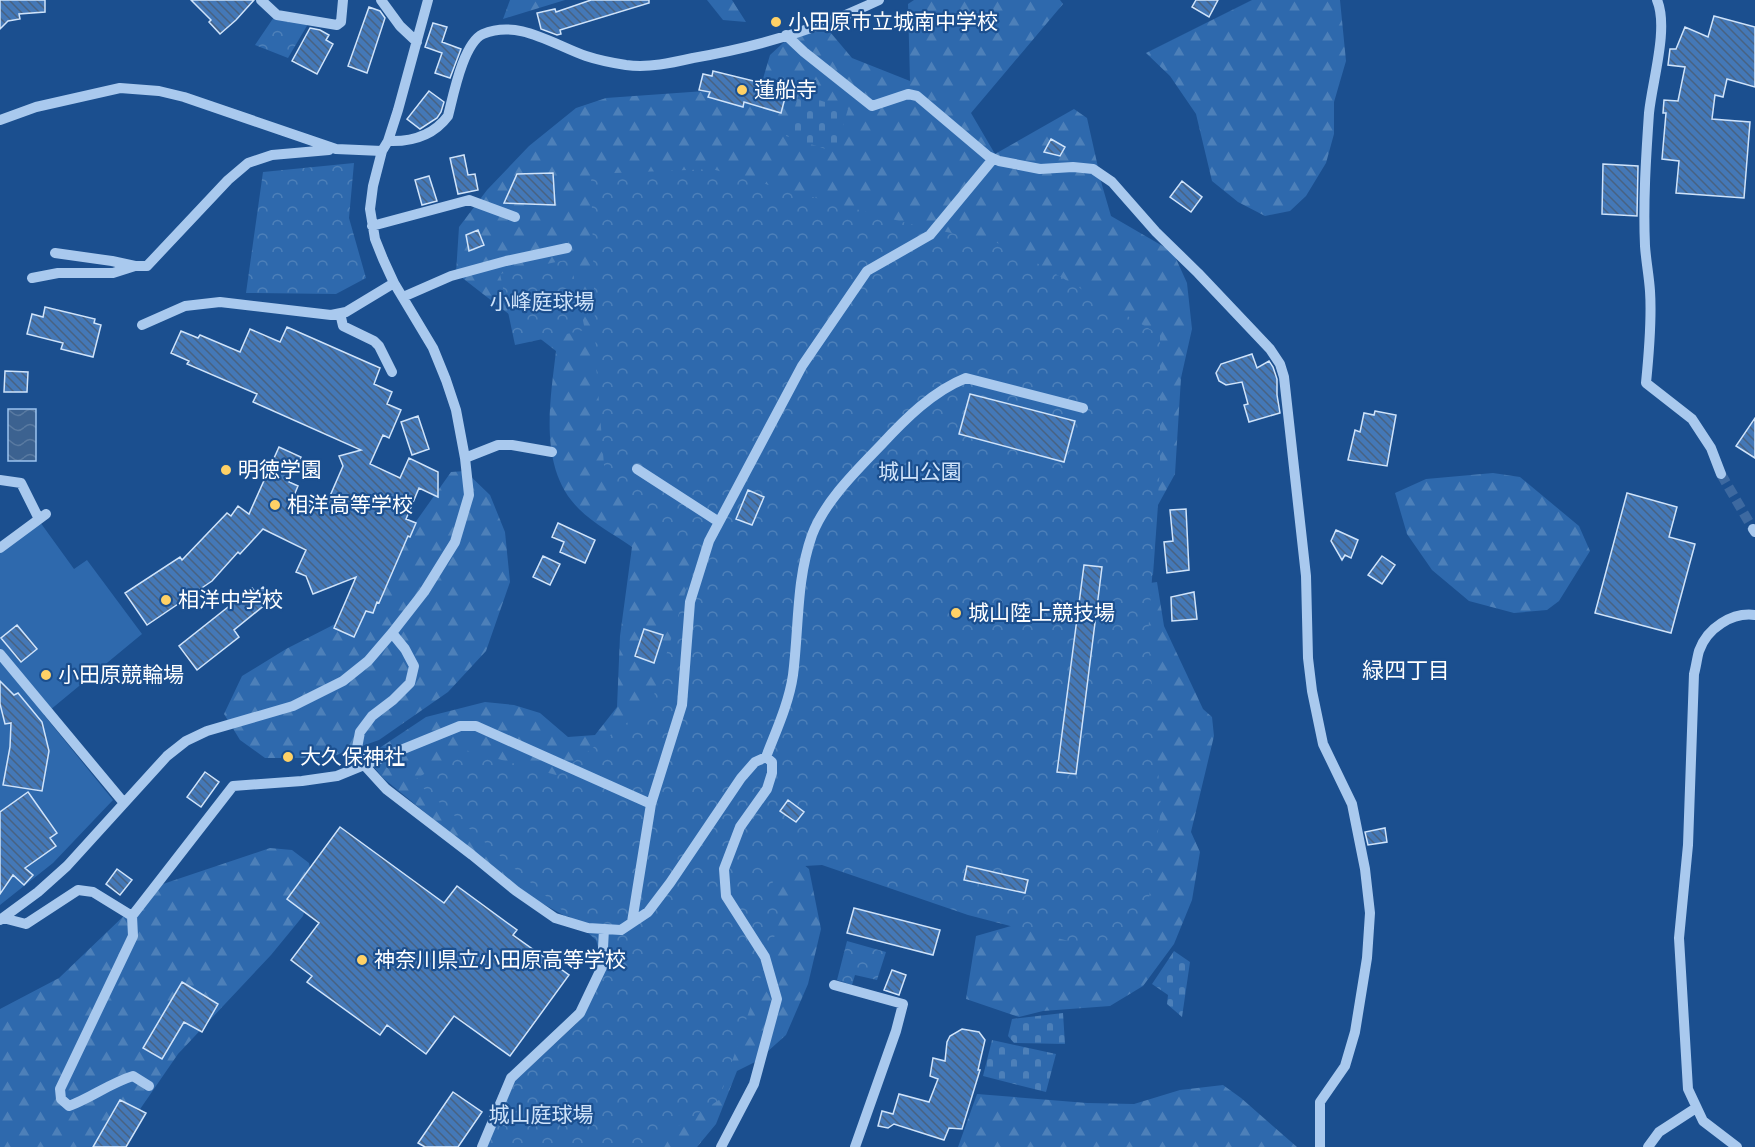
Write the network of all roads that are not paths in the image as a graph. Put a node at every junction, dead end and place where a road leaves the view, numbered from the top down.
1 (261, 0) edge
2 (343, 0) edge
3 (381, 0) edge
4 (428, 0) edge
5 (879, 0) edge
6 (1657, 0) edge
7 (786, 36) junction
8 (417, 42) junction
9 (0, 120) edge
10 (388, 141) junction
11 (336, 150) junction
12 (382, 151) junction
13 (993, 159) junction
14 (515, 218) dead end
15 (372, 226) junction
16 (567, 248) dead end
17 (55, 253) dead end
18 (135, 267) junction
19 (32, 278) dead end
20 (394, 283) junction
21 (403, 297) junction
22 (340, 314) junction
23 (142, 325) dead end
24 (392, 372) dead end
25 (1083, 408) dead end
26 (552, 452) dead end
27 (465, 458) junction
28 (637, 469) dead end
29 (1721, 474) tunnel mouth
30 (0, 480) edge
31 (719, 522) junction
32 (0, 548) edge
33 (1755, 615) edge
34 (392, 633) junction
35 (0, 654) edge
36 (766, 757) junction
37 (365, 766) junction
38 (124, 803) junction
39 (651, 804) junction
40 (132, 916) junction
41 (2, 919) edge
42 (632, 922) junction
43 (604, 929) junction
44 (834, 986) dead end
45 (148, 1086) dead end
46 (1696, 1107) junction
47 (482, 1147) edge
48 (721, 1147) edge
49 (855, 1147) edge
50 (1320, 1147) edge
51 (1648, 1147) edge
52 (1737, 1147) edge

1 - 2 street
3 - 8 street
4 - 8 street
5 - 7 street
6 - 29 street
7 - 10 street
7 - 13 street
8 - 10 street
9 - 11 street
10 - 12 street
11 - 12 street
11 - 18 street
12 - 15 street
13 - 31 street
13 - 50 street
14 - 15 street
15 - 20 street
16 - 21 street
17 - 18 street
18 - 19 street
20 - 21 street
20 - 22 street
21 - 27 street
22 - 23 street
22 - 24 street
25 - 36 street
26 - 27 street
27 - 34 street
28 - 31 street
30 - 32 street
31 - 39 street
33 - 46 street
34 - 37 street
34 - 38 street
35 - 38 street
36 - 42 street
36 - 48 street
37 - 39 street
37 - 40 street
37 - 43 street
38 - 41 street
39 - 42 street
40 - 41 street
40 - 45 street
42 - 43 street
43 - 47 street
44 - 49 street
46 - 51 street
46 - 52 street

